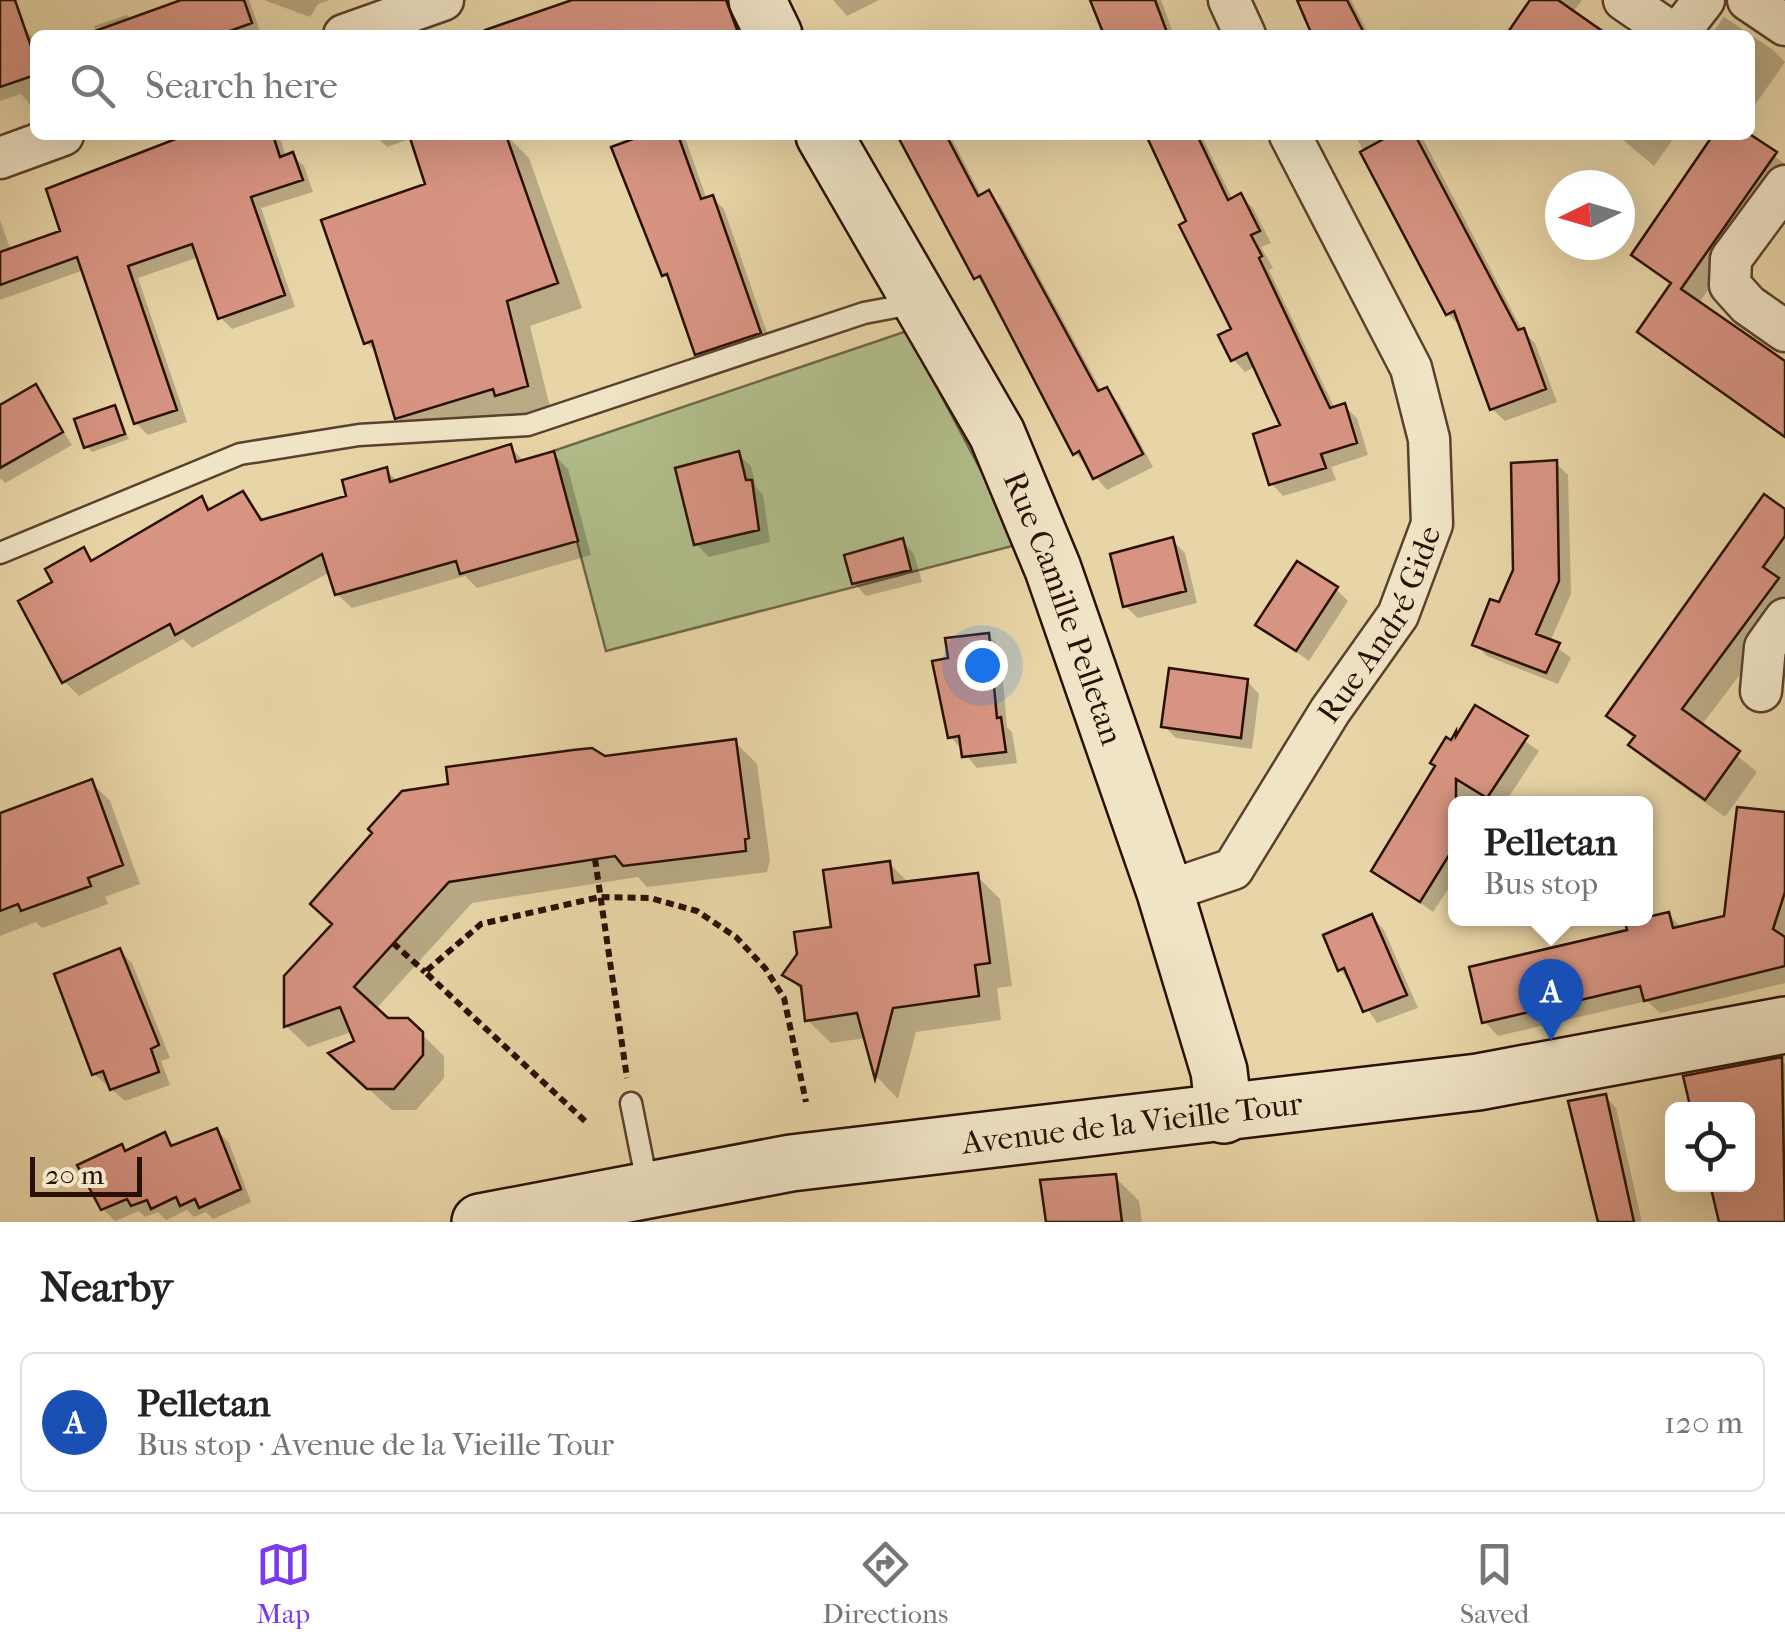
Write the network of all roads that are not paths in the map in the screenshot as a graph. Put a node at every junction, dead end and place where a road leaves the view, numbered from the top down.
1 (443, 0) edge
2 (757, 0) edge
3 (1229, 0) edge
4 (1624, 0) edge
5 (1704, 0) edge
6 (1748, 0) edge
7 (1785, 25) edge
8 (358, 30) edge
9 (772, 30) edge
10 (1243, 30) edge
11 (1669, 30) edge
12 (1680, 30) edge
13 (49, 140) edge
14 (827, 140) edge
15 (1293, 140) edge
16 (0, 158) edge
17 (1785, 186) edge
18 (920, 302) junction
19 (1785, 331) edge
20 (0, 553) edge
21 (1785, 620) edge
22 (1761, 691) dead end
23 (1165, 892) junction
24 (1785, 1025) edge
25 (632, 1104) road end
26 (1224, 1115) junction
27 (648, 1190) junction
28 (480, 1222) edge

1 - 8 street
2 - 9 street
3 - 10 street
4 - 11 street
5 - 12 street
6 - 7 street
13 - 16 street
14 - 18 street, Rue Camille Pelletan
15 - 23 street, Rue André Gide
17 - 19 street
18 - 20 lane
18 - 23 street, Rue Camille Pelletan
21 - 22 street
23 - 26 street, Rue Camille Pelletan
24 - 26 street, Avenue de la Vieille Tour
25 - 27 lane
26 - 27 street, Avenue de la Vieille Tour
27 - 28 street, Avenue de la Vieille Tour

